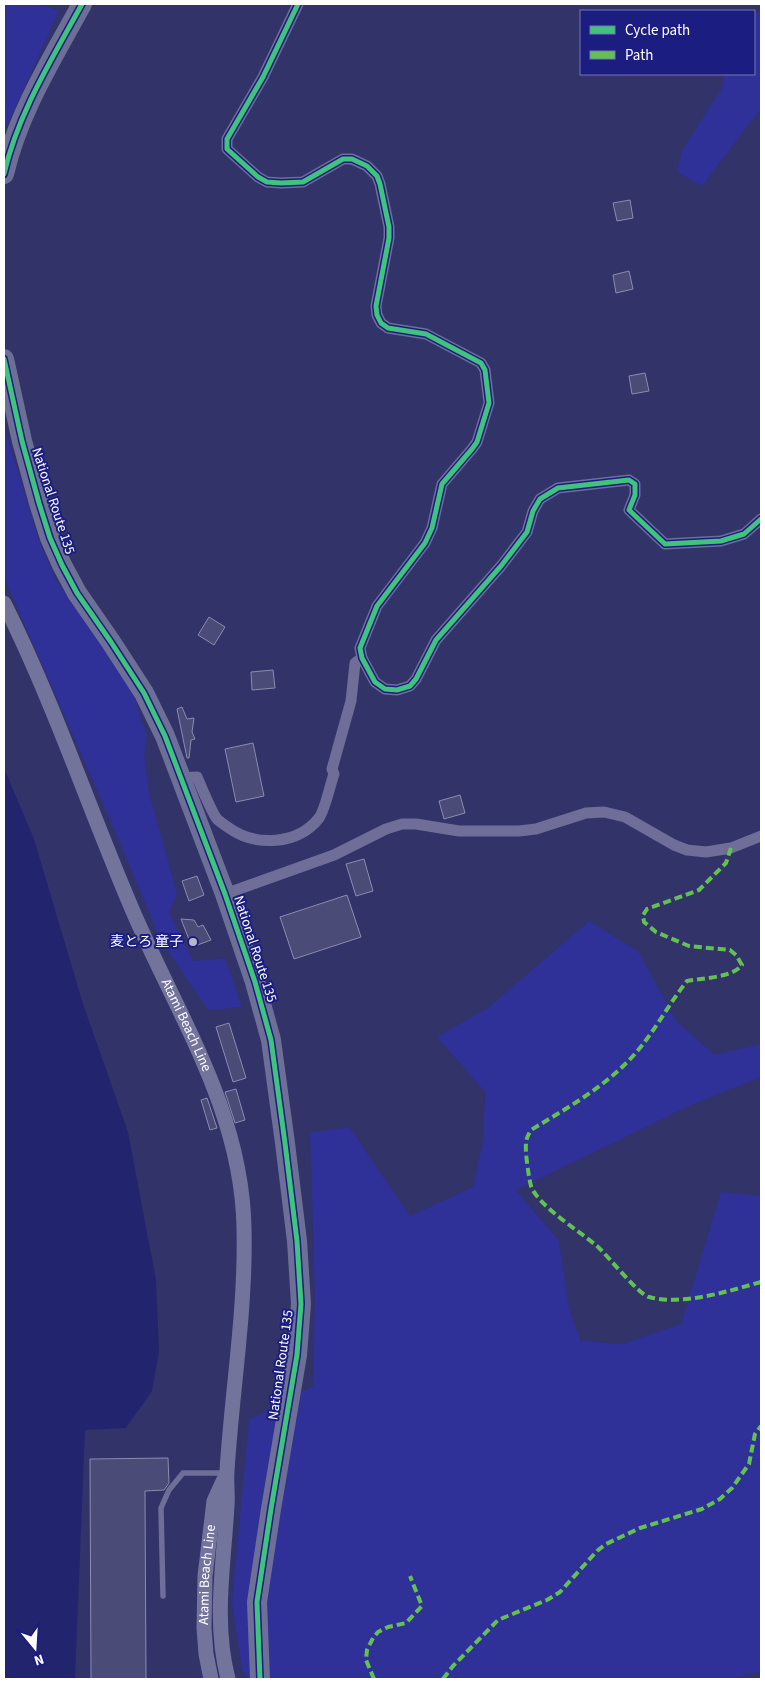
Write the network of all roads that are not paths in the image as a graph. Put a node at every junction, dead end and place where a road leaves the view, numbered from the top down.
1 (82, 4) edge
2 (298, 4) edge
3 (4, 174) edge
4 (4, 359) edge
5 (761, 519) edge
6 (4, 603) edge
7 (362, 658) junction
8 (181, 778) junction
9 (761, 836) edge
10 (225, 894) junction
11 (227, 1473) junction
12 (163, 1596) dead end
13 (211, 1679) edge
14 (228, 1679) edge
15 (260, 1679) edge

1 - 3 highway
2 - 7 street
4 - 8 highway, National Route 135
5 - 7 street
6 - 11 street, Atami Beach Line
7 - 8 street
8 - 10 highway, National Route 135
9 - 10 street
10 - 15 highway, National Route 135
11 - 12 lane
11 - 13 street, Atami Beach Line
11 - 14 street, Atami Beach Line

